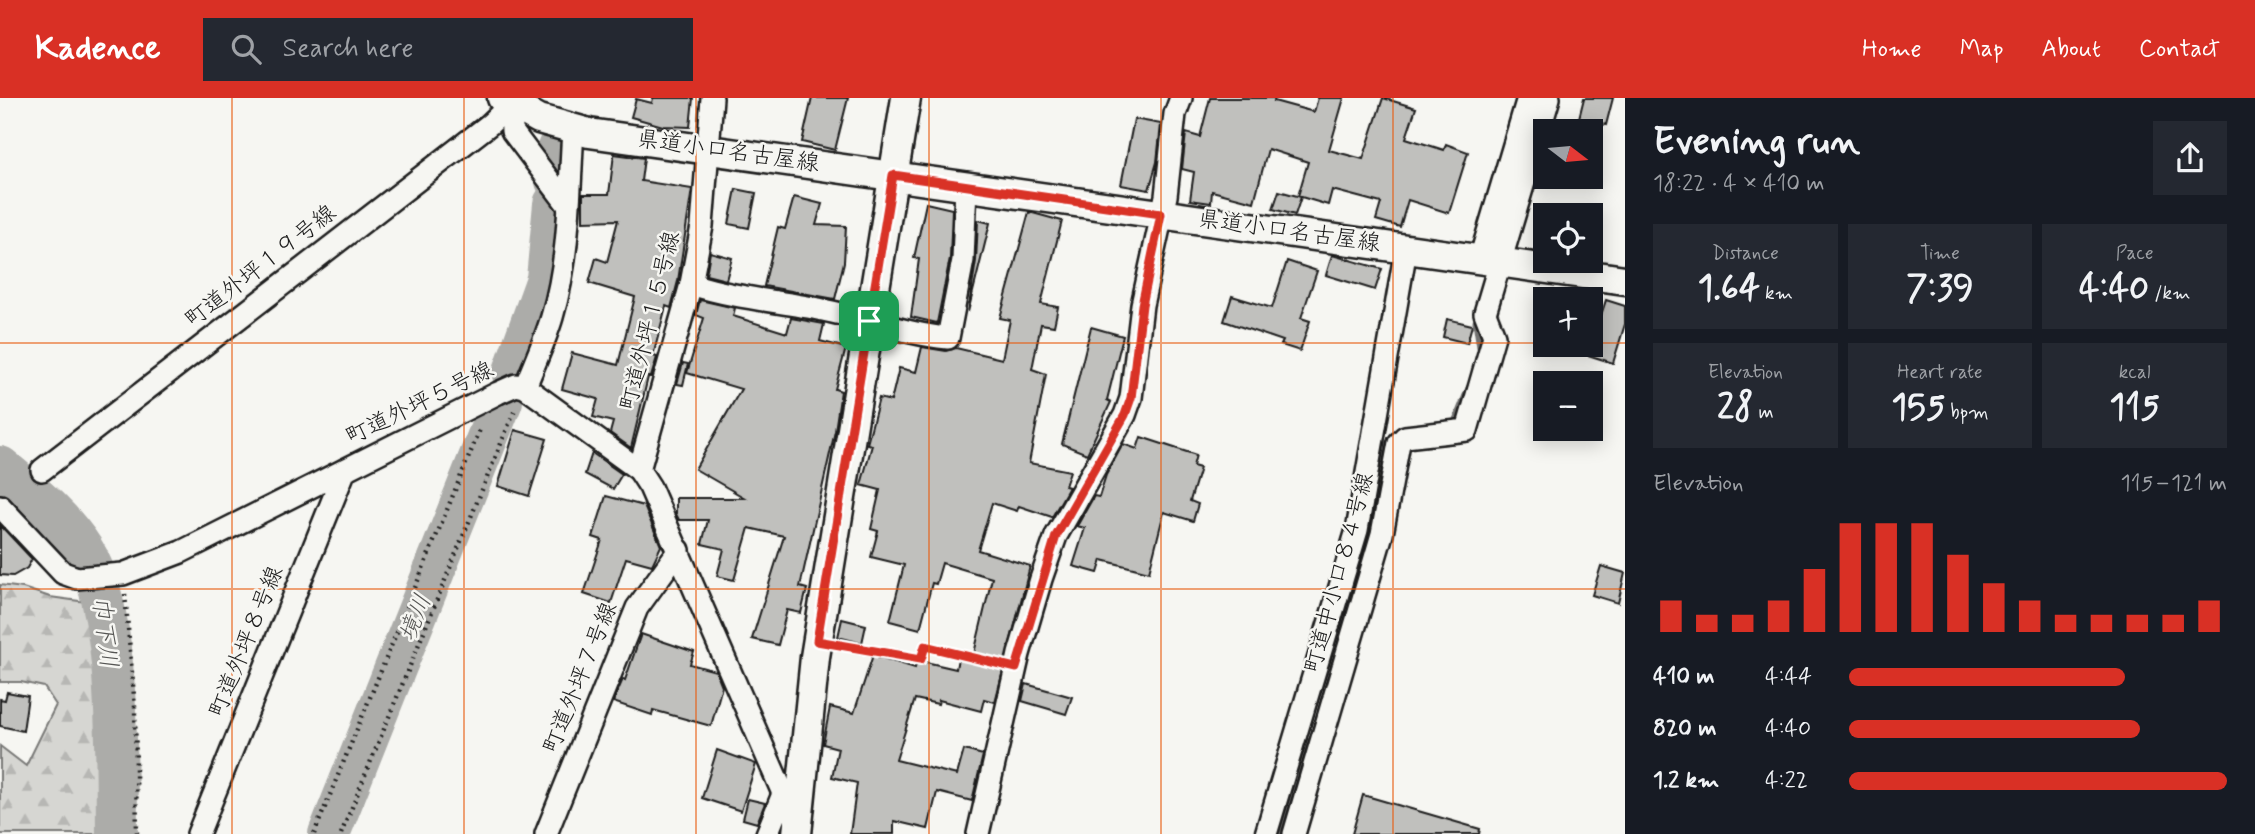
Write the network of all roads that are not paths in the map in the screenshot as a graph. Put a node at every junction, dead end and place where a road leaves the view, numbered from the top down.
1 (712, 98) edge
2 (906, 98) edge
3 (1181, 98) edge
4 (1528, 98) edge
5 (1549, 98) edge
6 (507, 101) edge
7 (563, 127) junction
8 (707, 149) junction
9 (893, 175) junction
10 (966, 186) junction
11 (560, 195) junction
12 (1161, 214) junction
13 (1406, 249) junction
14 (1490, 261) junction
15 (1625, 280) edge
16 (691, 284) junction
17 (869, 321) junction
18 (506, 391) junction
19 (42, 470) dead end
20 (345, 470) junction
21 (639, 470) junction
22 (0, 506) edge
23 (679, 550) junction
24 (793, 812) edge
25 (198, 834) edge
26 (546, 834) edge
27 (767, 834) edge
28 (978, 834) edge
29 (1266, 834) edge
30 (1294, 834) edge

1 - 8 street, 町道外坪１５号線
2 - 9 main road
3 - 12 street
4 - 14 street
5 - 14 street, 町道中小口８４号線
6 - 7 main road, 県道小口名古屋線
6 - 11 street
6 - 19 street, 町道外坪１９号線
7 - 8 main road, 県道小口名古屋線
7 - 11 street
8 - 9 main road, 県道小口名古屋線
8 - 16 street, 町道外坪１５号線
9 - 10 main road, 県道小口名古屋線
9 - 17 main road
10 - 12 main road, 県道小口名古屋線
10 - 17 street
11 - 18 street
12 - 13 main road, 県道小口名古屋線
12 - 28 street
13 - 14 main road, 県道小口名古屋線
13 - 29 street
14 - 15 main road, 県道小口名古屋線
14 - 30 street, 町道中小口８４号線
16 - 17 street
16 - 21 street, 町道外坪１５号線
17 - 24 main road
18 - 20 street, 町道外坪５号線
18 - 21 street, 町道外坪５号線
20 - 22 street, 町道外坪５号線
20 - 25 street, 町道外坪８号線
21 - 23 street, 町道外坪５号線
23 - 24 street, 町道外坪５号線
23 - 26 street, 町道外坪７号線
24 - 27 street

